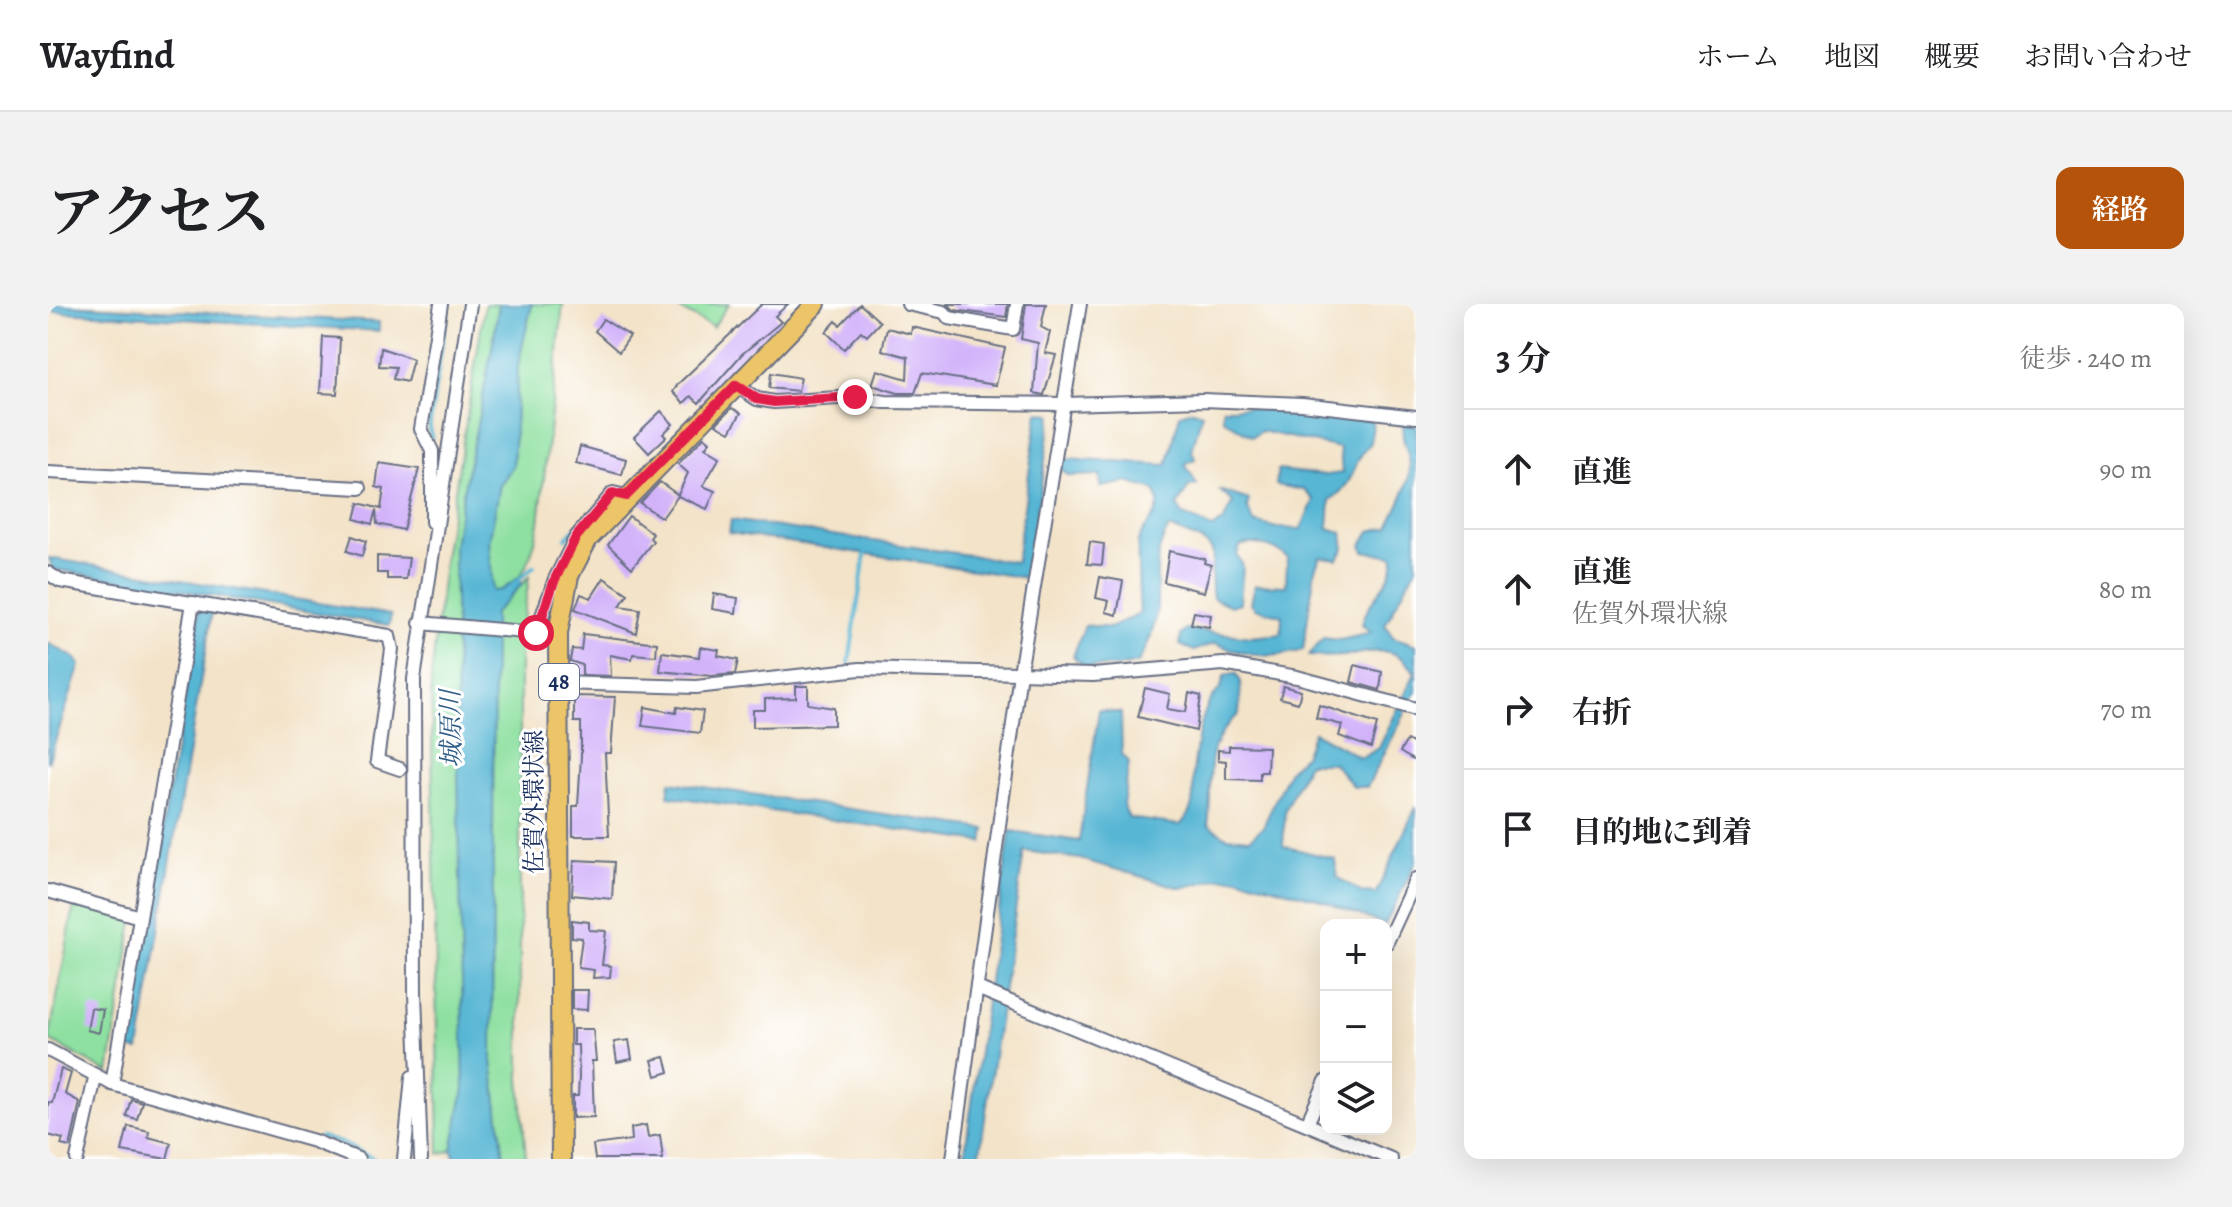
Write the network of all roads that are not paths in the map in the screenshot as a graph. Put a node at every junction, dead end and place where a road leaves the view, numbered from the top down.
1 (441, 304) edge
2 (470, 304) edge
3 (816, 304) edge
4 (908, 304) edge
5 (1017, 304) edge
6 (1080, 304) edge
7 (736, 385) junction
8 (1064, 404) junction
9 (1416, 417) edge
10 (48, 472) edge
11 (360, 488) dead end
12 (626, 496) junction
13 (432, 549) junction
14 (48, 573) edge
15 (193, 603) junction
16 (420, 623) junction
17 (1020, 673) junction
18 (559, 683) junction
19 (1413, 709) edge
20 (400, 769) dead end
21 (1416, 879) edge
22 (48, 891) edge
23 (140, 917) junction
24 (1392, 931) edge
25 (977, 988) junction
26 (48, 1050) edge
27 (418, 1059) junction
28 (95, 1078) junction
29 (112, 1084) junction
30 (1320, 1095) edge
31 (1307, 1124) junction
32 (351, 1157) edge
33 (77, 1159) edge
34 (404, 1159) edge
35 (421, 1159) edge
36 (561, 1159) edge
37 (953, 1159) edge
38 (1391, 1159) edge

1 - 13 street
2 - 13 street
3 - 7 main road, 佐賀外環状線 / 48
4 - 5 street
6 - 8 street
7 - 8 street
7 - 12 main road, 佐賀外環状線 / 48
8 - 9 street
8 - 17 street
10 - 11 street
12 - 16 street
12 - 18 main road, 佐賀外環状線 / 48
13 - 16 street
14 - 15 street
15 - 20 street
15 - 23 street
16 - 27 street
17 - 18 street
17 - 19 street
17 - 25 street
18 - 36 main road, 佐賀外環状線 / 48
21 - 24 street
22 - 23 street
23 - 29 street
25 - 31 street
25 - 37 street
26 - 28 street
27 - 34 street
27 - 35 street
28 - 29 street
28 - 33 street
29 - 32 street
30 - 31 street
31 - 38 street

